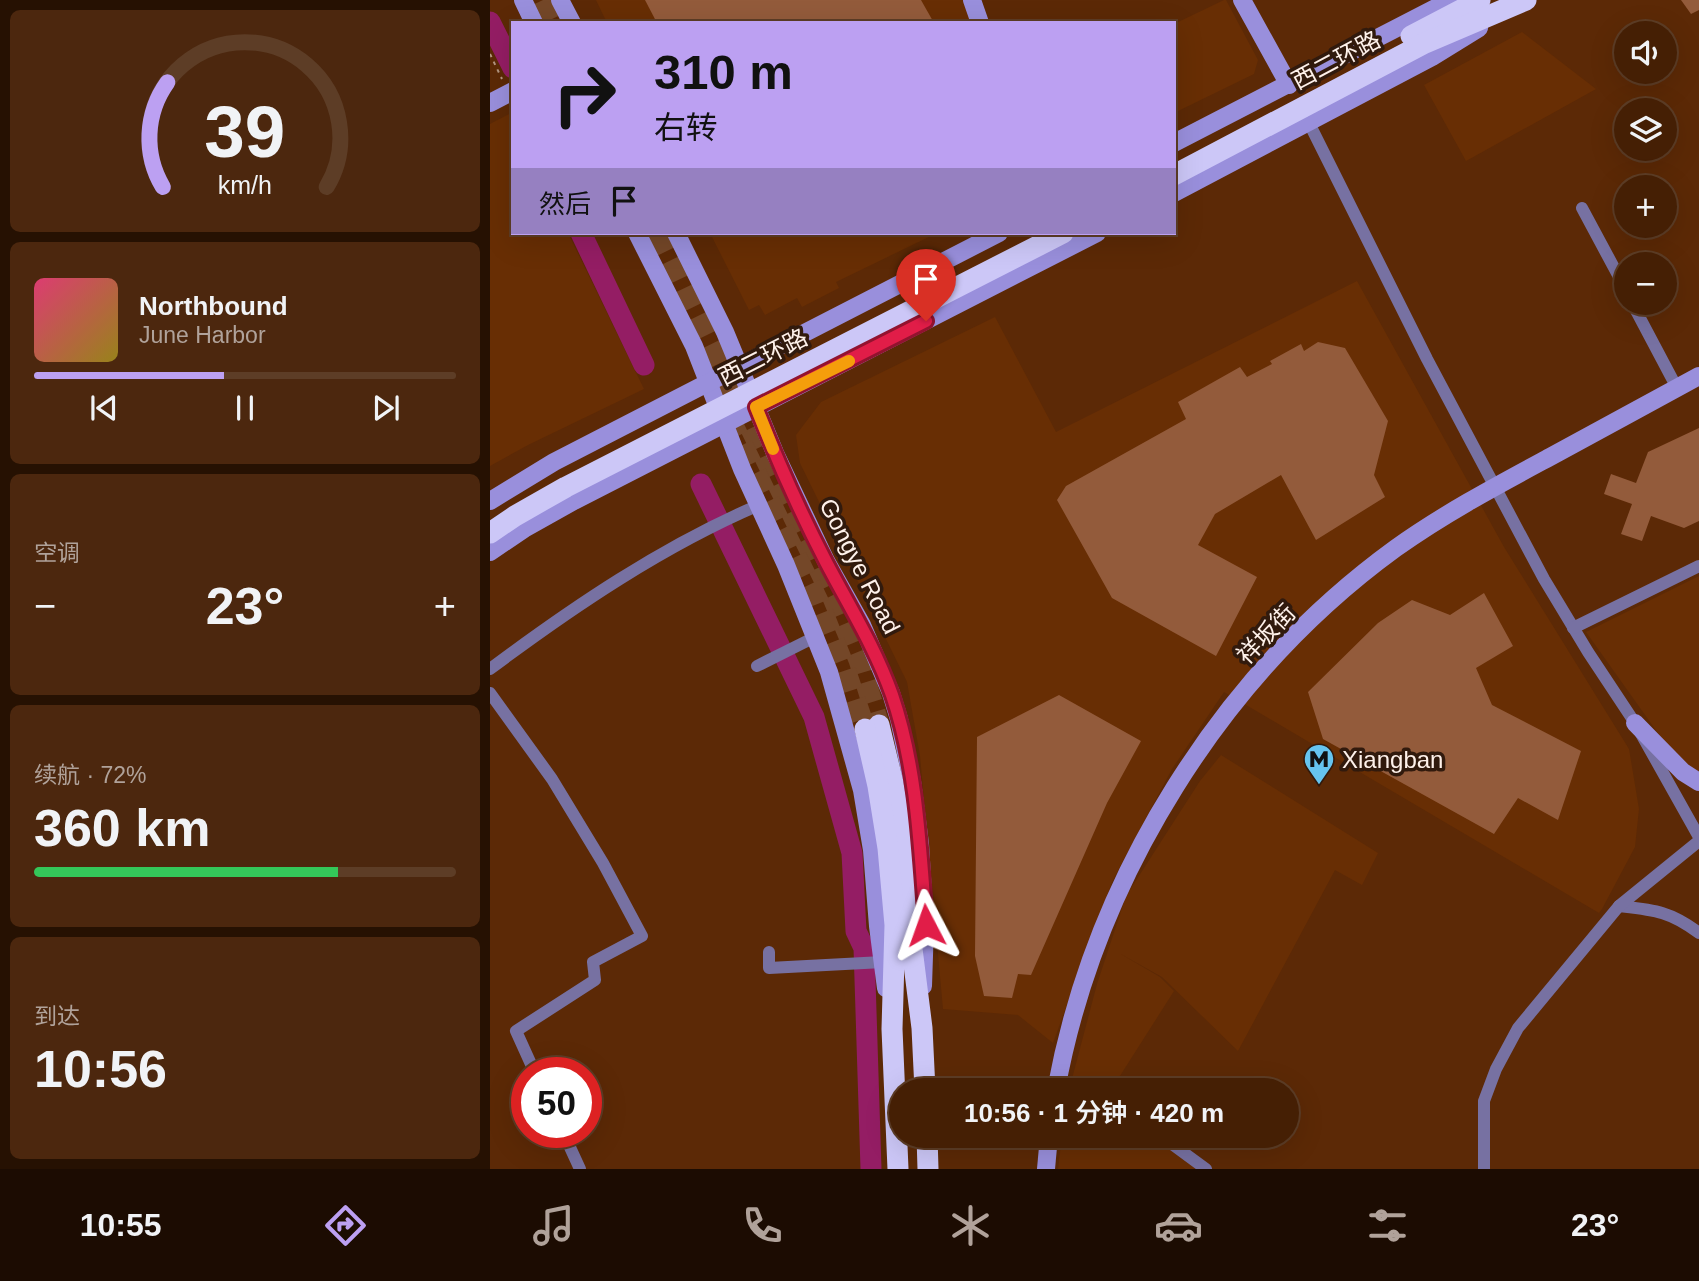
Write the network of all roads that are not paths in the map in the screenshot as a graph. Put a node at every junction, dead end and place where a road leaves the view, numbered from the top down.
1 (523, 0) edge
2 (560, 0) edge
3 (972, 0) edge
4 (1242, 0) edge
5 (1451, 0) edge
6 (1480, 0) edge
7 (1520, 3) edge
8 (533, 21) edge
9 (571, 21) edge
10 (979, 21) edge
11 (1289, 85) junction
12 (511, 92) edge
13 (490, 103) edge
14 (1309, 123) junction
15 (1176, 142) edge
16 (1176, 160) edge
17 (1176, 174) edge
18 (1176, 192) edge
19 (1582, 208) dead end
20 (638, 235) edge
21 (677, 235) edge
22 (995, 235) edge
23 (1033, 235) edge
24 (1059, 235) edge
25 (1093, 235) edge
26 (1614, 268) edge
27 (1638, 315) edge
28 (739, 367) junction
29 (1699, 376) edge
30 (708, 383) junction
31 (1677, 388) junction
32 (756, 407) junction
33 (724, 424) junction
34 (1496, 486) junction
35 (490, 501) edge
36 (759, 505) junction
37 (490, 517) edge
38 (490, 533) edge
39 (490, 552) edge
40 (1699, 566) edge
41 (1573, 628) junction
42 (815, 637) junction
43 (757, 666) dead end
44 (490, 669) edge
45 (490, 693) edge
46 (1635, 723) junction
47 (872, 727) tunnel mouth
48 (1699, 782) edge
49 (1699, 839) edge
50 (1619, 906) junction
51 (902, 925) junction
52 (1699, 933) edge
53 (769, 952) dead end
54 (876, 962) junction
55 (922, 1028) junction
56 (892, 1029) junction
57 (528, 1057) edge
58 (924, 1078) edge
59 (1059, 1078) edge
60 (570, 1148) edge
61 (927, 1148) edge
62 (1048, 1148) edge
63 (1177, 1148) edge
64 (580, 1169) edge
65 (898, 1169) edge
66 (928, 1169) edge
67 (1046, 1169) edge
68 (1206, 1169) edge
69 (1484, 1169) edge

1 - 8 main road
2 - 9 main road
3 - 10 main road
4 - 11 main road
5 - 11 main road
6 - 16 highway, 西二环路
7 - 14 main road
7 - 17 highway, 西二环路
11 - 15 main road
12 - 13 main road
14 - 18 main road
14 - 34 street
19 - 26 street
20 - 30 main road
21 - 28 main road, Gongye Road
22 - 28 main road
23 - 37 highway, 西二环路
24 - 38 highway, 西二环路, bridge
25 - 32 main road
27 - 31 street
28 - 30 main road
28 - 32 main road, Gongye Road
29 - 31 main road, 祥坂街
30 - 33 main road
30 - 35 main road
31 - 34 main road, 祥坂街
32 - 33 main road
32 - 55 main road, Gongye Road
33 - 36 main road
33 - 39 main road
34 - 41 street
34 - 59 main road, 祥坂街
36 - 42 main road
36 - 44 street
40 - 41 street
41 - 46 street
42 - 43 street
42 - 54 main road
45 - 57 street
46 - 48 main road
46 - 49 street
47 - 51 highway
49 - 50 street
50 - 52 street
50 - 69 street
51 - 55 highway, Gongye Road
51 - 56 highway
53 - 54 street
54 - 56 main road
55 - 58 highway, Gongye Road
56 - 65 highway
60 - 64 street
61 - 66 highway
62 - 67 main road
63 - 68 street

